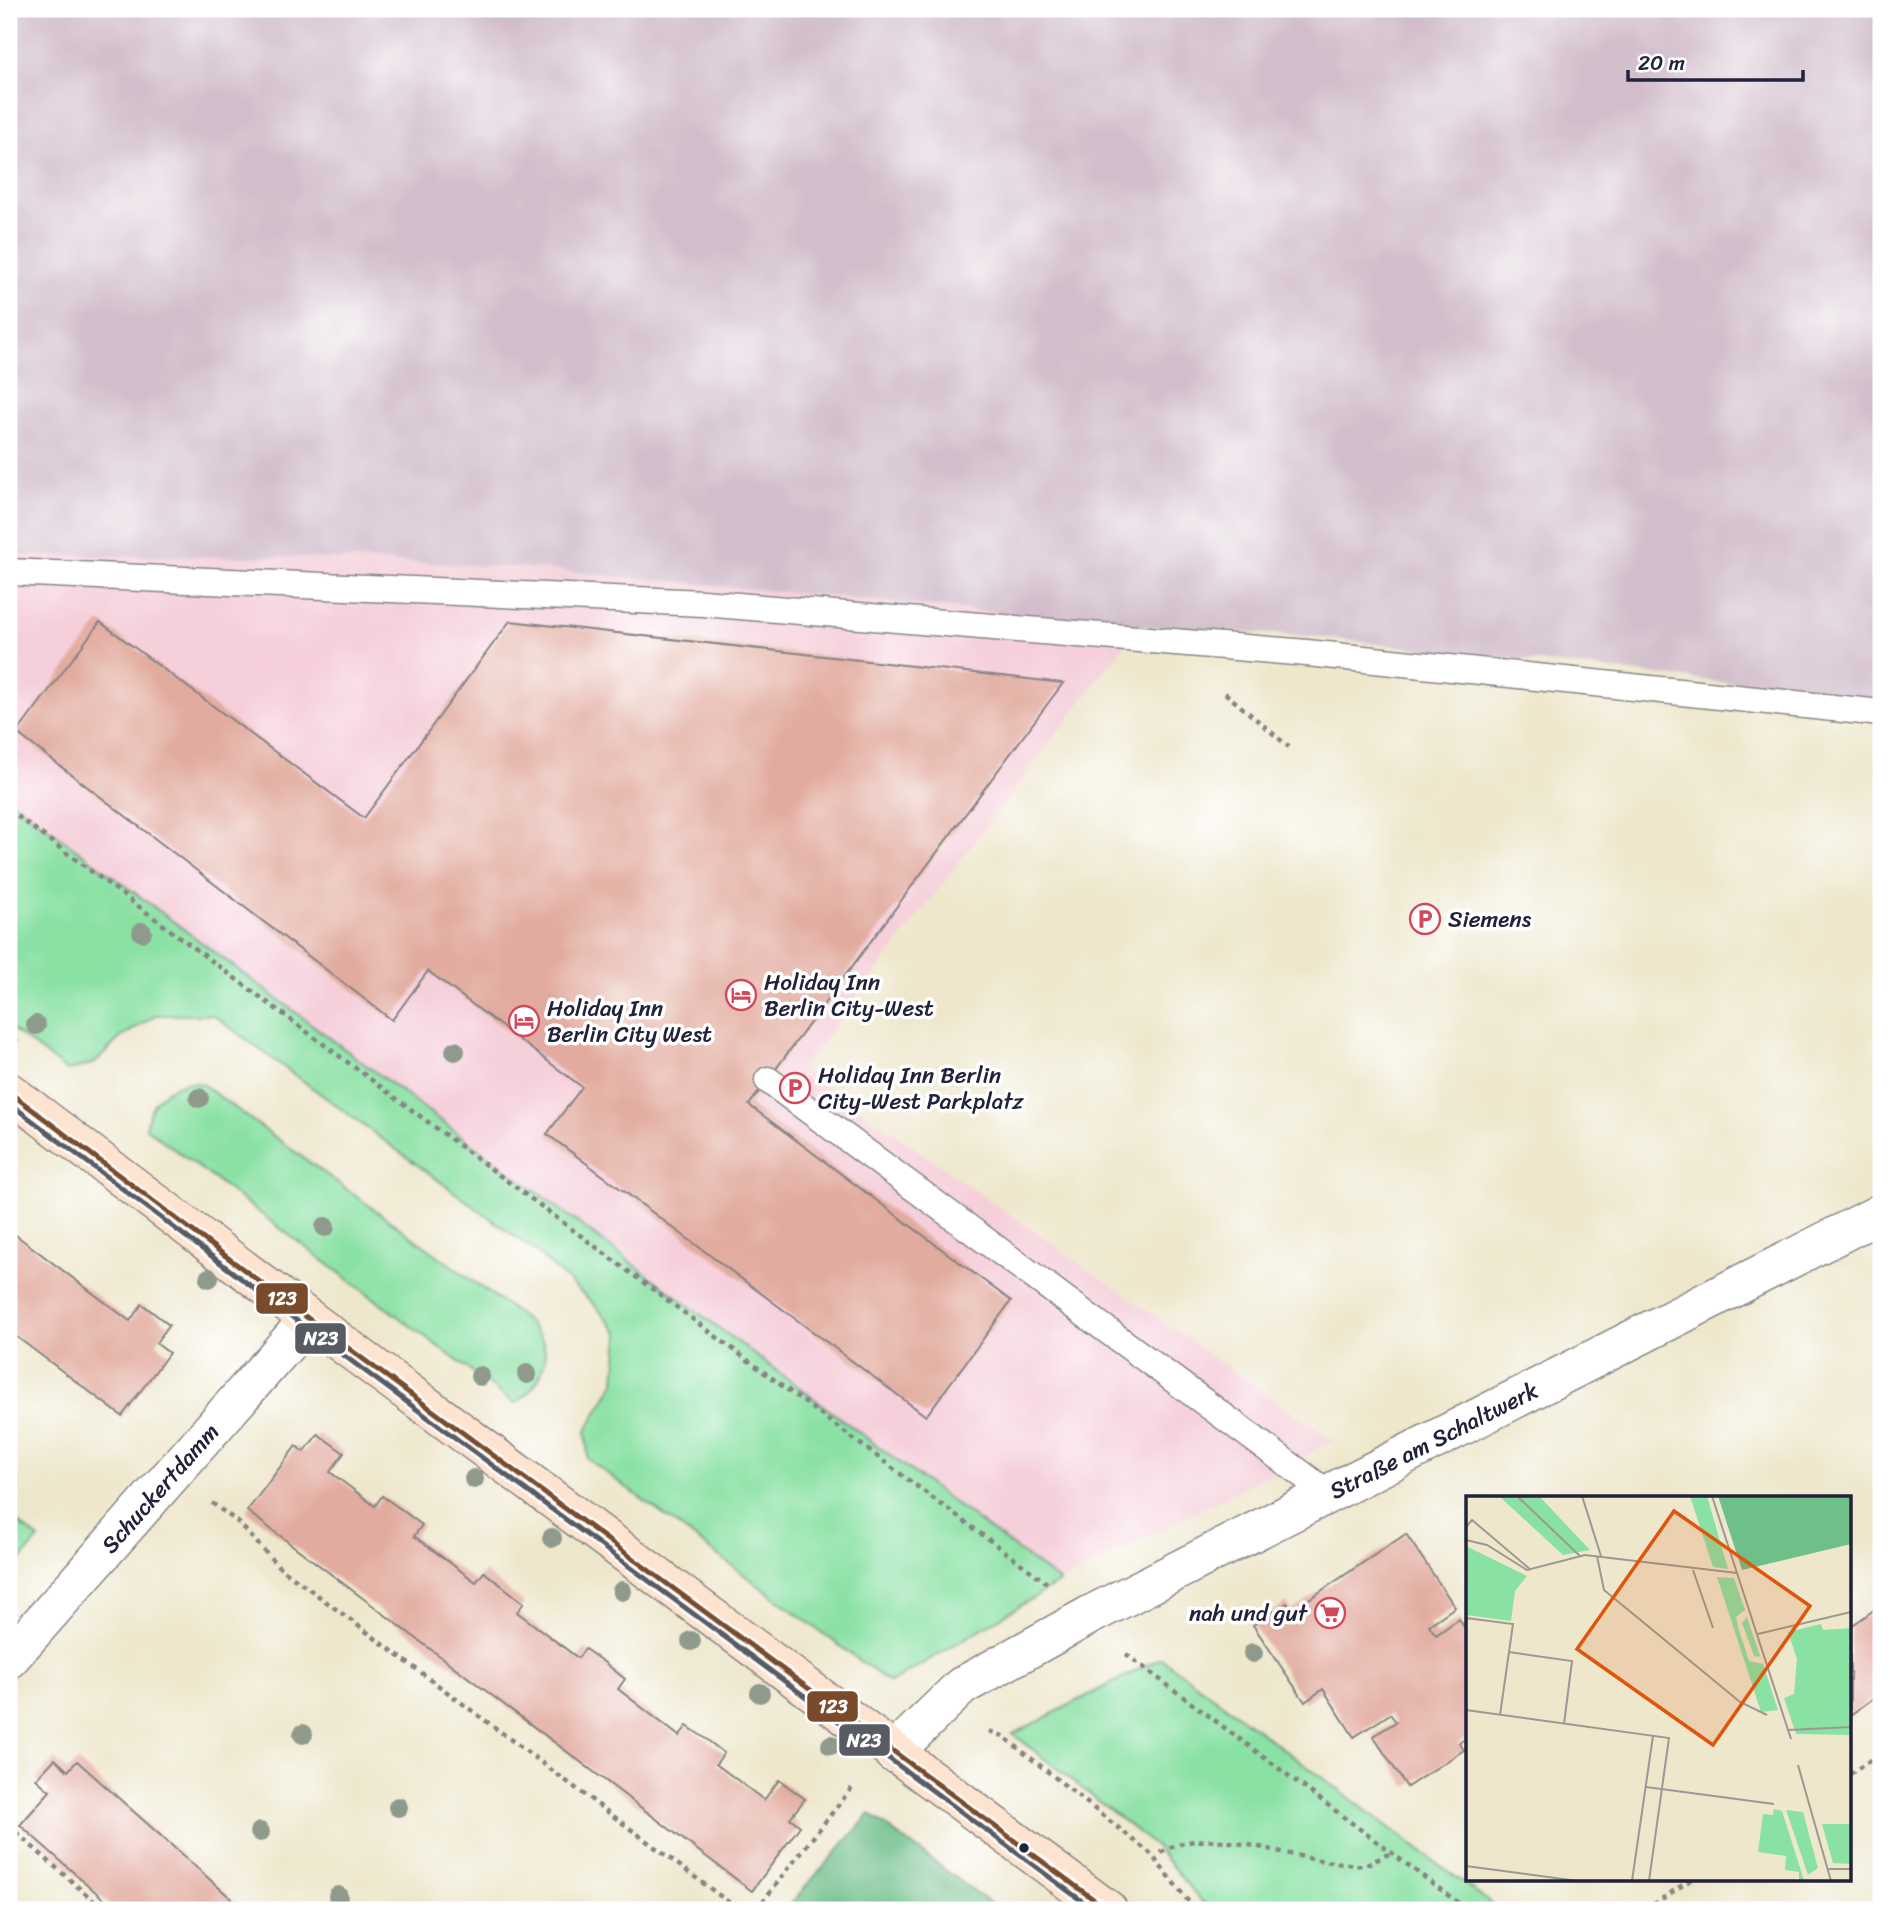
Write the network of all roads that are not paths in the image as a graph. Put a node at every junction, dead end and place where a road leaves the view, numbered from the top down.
1 (9, 572) edge
2 (1881, 713) edge
3 (768, 1080) dead end
4 (9, 1092) edge
5 (1881, 1213) edge
6 (309, 1319) junction
7 (1326, 1492) junction
8 (9, 1659) edge
9 (893, 1753) junction
10 (1108, 1910) edge

1 - 2 lane
3 - 7 lane
4 - 6 main road
5 - 7 street, Straße am Schaltwerk
6 - 8 street, Schuckertdamm
6 - 9 main road
7 - 9 street, Straße am Schaltwerk
9 - 10 main road

